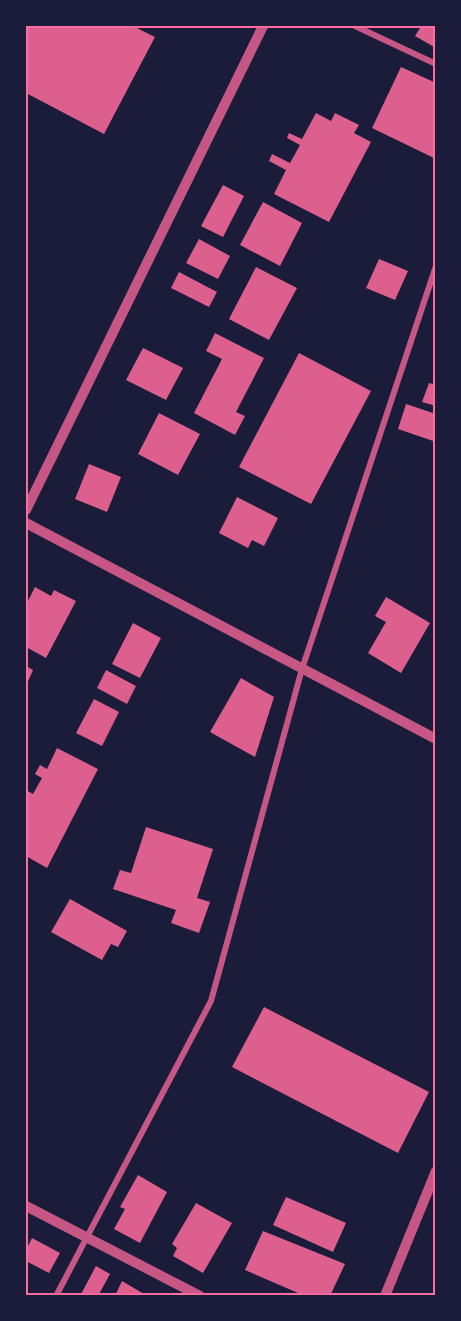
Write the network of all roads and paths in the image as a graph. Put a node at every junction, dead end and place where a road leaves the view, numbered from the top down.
1 (263, 26) edge
2 (355, 26) edge
3 (435, 64) edge
4 (435, 266) edge
5 (26, 510) edge
6 (26, 523) edge
7 (302, 669) junction
8 (435, 739) edge
9 (435, 1171) edge
10 (26, 1206) edge
11 (87, 1237) junction
12 (56, 1296) edge
13 (200, 1296) edge
14 (384, 1296) edge

1 - 5 street
2 - 3 street
4 - 7 street
6 - 7 street
7 - 8 street
7 - 11 street
9 - 14 street
10 - 11 street
11 - 12 street
11 - 13 street

